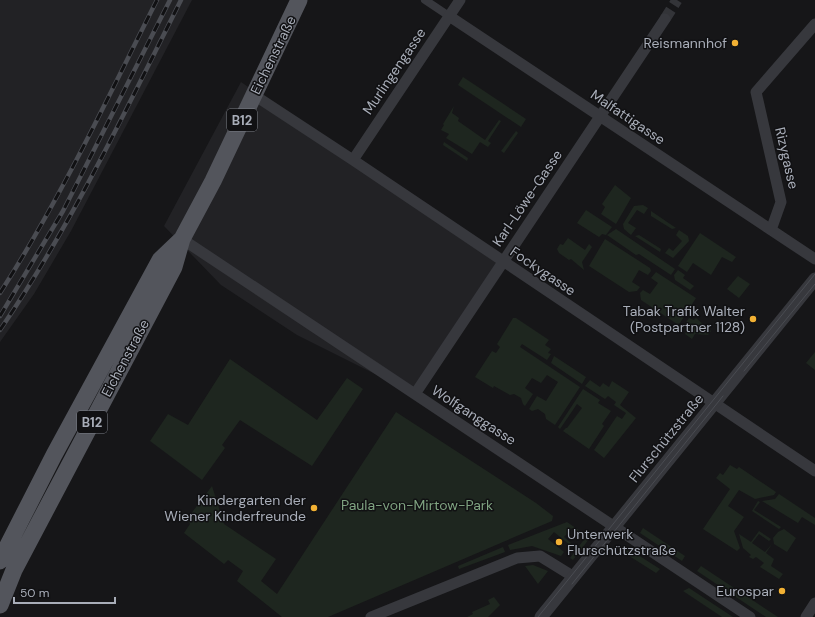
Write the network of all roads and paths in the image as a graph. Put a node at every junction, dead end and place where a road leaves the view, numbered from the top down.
1 (299, 0) edge
2 (425, 0) edge
3 (460, 0) edge
4 (449, 16) junction
5 (665, 20) tunnel mouth
6 (815, 24) edge
7 (254, 95) junction
8 (599, 116) junction
9 (353, 160) junction
10 (771, 230) junction
11 (182, 239) junction
12 (815, 260) edge
13 (502, 262) junction
14 (815, 279) edge
15 (415, 394) junction
16 (713, 404) junction
17 (815, 472) edge
18 (615, 526) junction
19 (0, 561) edge
20 (574, 577) junction
21 (815, 603) edge
22 (0, 605) edge
23 (372, 617) edge
24 (541, 617) edge
25 (750, 617) edge
26 (806, 617) edge

1 - 7 main road, Eichenstraße / B12
2 - 4 street, Malfattigasse
3 - 4 street, Murlingengasse
4 - 8 street, Malfattigasse
4 - 9 street, Murlingengasse
5 - 8 street, Karl-Löwe-Gasse
6 - 10 street, Rizygasse
7 - 9 street, Fockygasse
7 - 11 main road, Eichenstraße / B12
8 - 10 street, Malfattigasse
8 - 13 street, Karl-Löwe-Gasse
9 - 13 street, Fockygasse
10 - 12 street, Malfattigasse
11 - 15 street, Wolfganggasse
11 - 19 main road, Eichenstraße / B12
11 - 22 main road, Eichenstraße / B12
13 - 15 street, Karl-Löwe-Gasse
13 - 16 street, Fockygasse
14 - 16 street, Flurschützstraße
15 - 18 street, Wolfganggasse
16 - 17 street, Fockygasse
16 - 18 street, Flurschützstraße
18 - 20 street, Flurschützstraße
18 - 25 street, Wolfganggasse
20 - 23 street
20 - 24 street, Flurschützstraße
21 - 26 street

